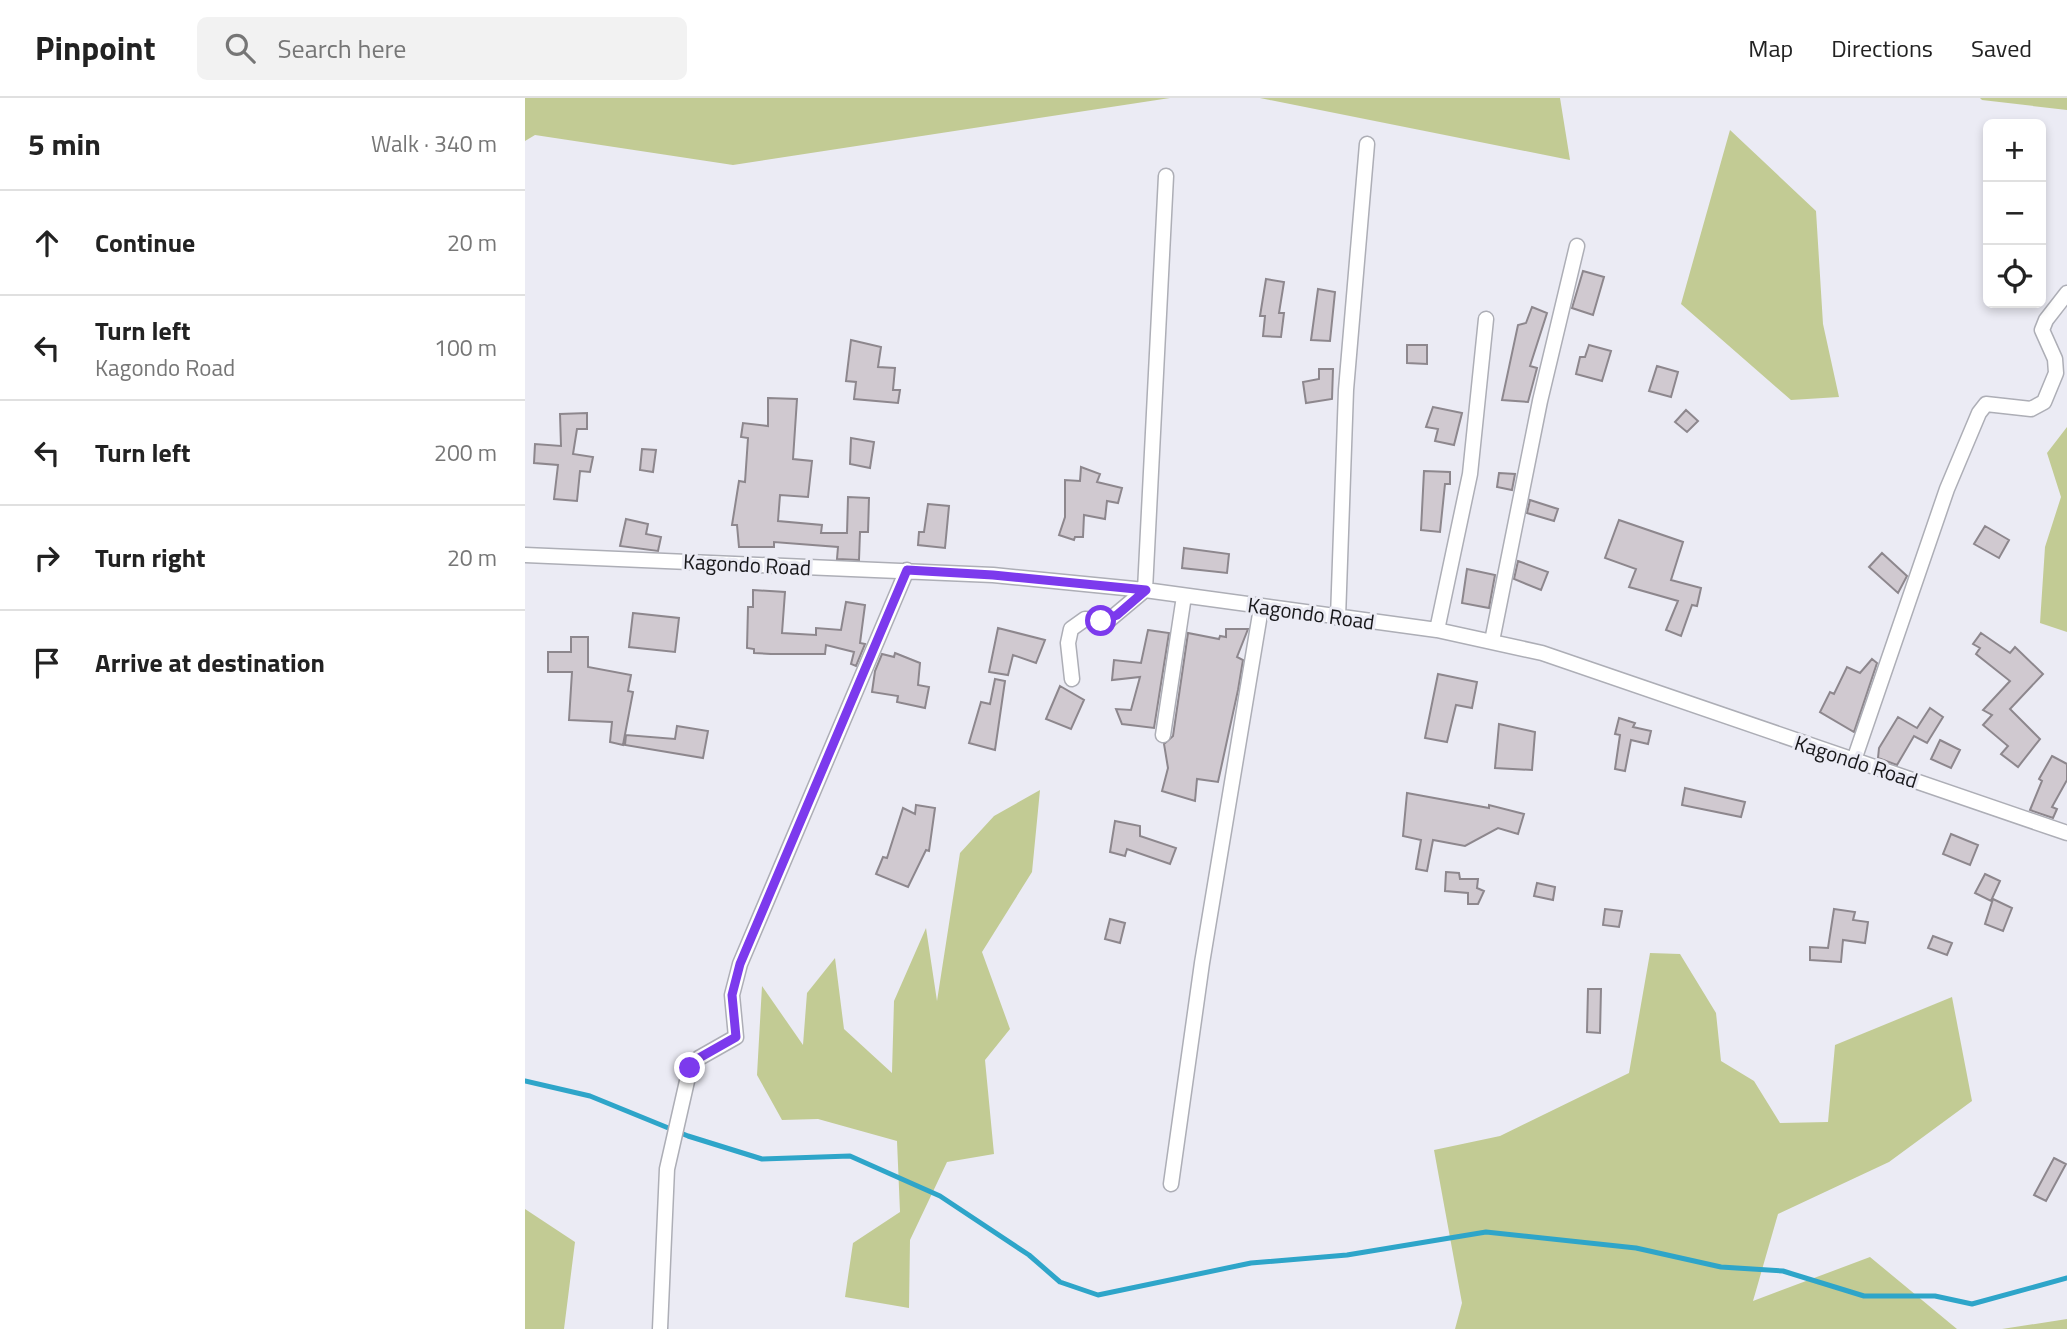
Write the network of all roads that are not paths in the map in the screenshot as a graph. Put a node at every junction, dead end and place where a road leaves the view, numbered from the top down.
1 (1367, 144) dead end
2 (1166, 176) dead end
3 (1577, 246) dead end
4 (2067, 293) edge
5 (1486, 319) dead end
6 (525, 555) edge
7 (907, 570) junction
8 (1146, 590) junction
9 (1184, 596) junction
10 (1261, 608) junction
11 (1338, 618) junction
12 (1437, 630) junction
13 (1492, 640) junction
14 (1072, 679) dead end
15 (1163, 735) dead end
16 (1854, 760) junction
17 (2067, 833) edge
18 (1171, 1184) dead end
19 (660, 1329) edge

1 - 11 street
2 - 8 street
3 - 13 street
4 - 16 street
5 - 12 street
6 - 7 street, Kagondo Road
7 - 8 street, Kagondo Road
7 - 19 street
8 - 9 street, Kagondo Road
8 - 14 street
9 - 10 street, Kagondo Road
9 - 15 street
10 - 11 street, Kagondo Road
10 - 18 street
11 - 12 street, Kagondo Road
12 - 13 street, Kagondo Road
13 - 16 street, Kagondo Road
16 - 17 street, Kagondo Road

